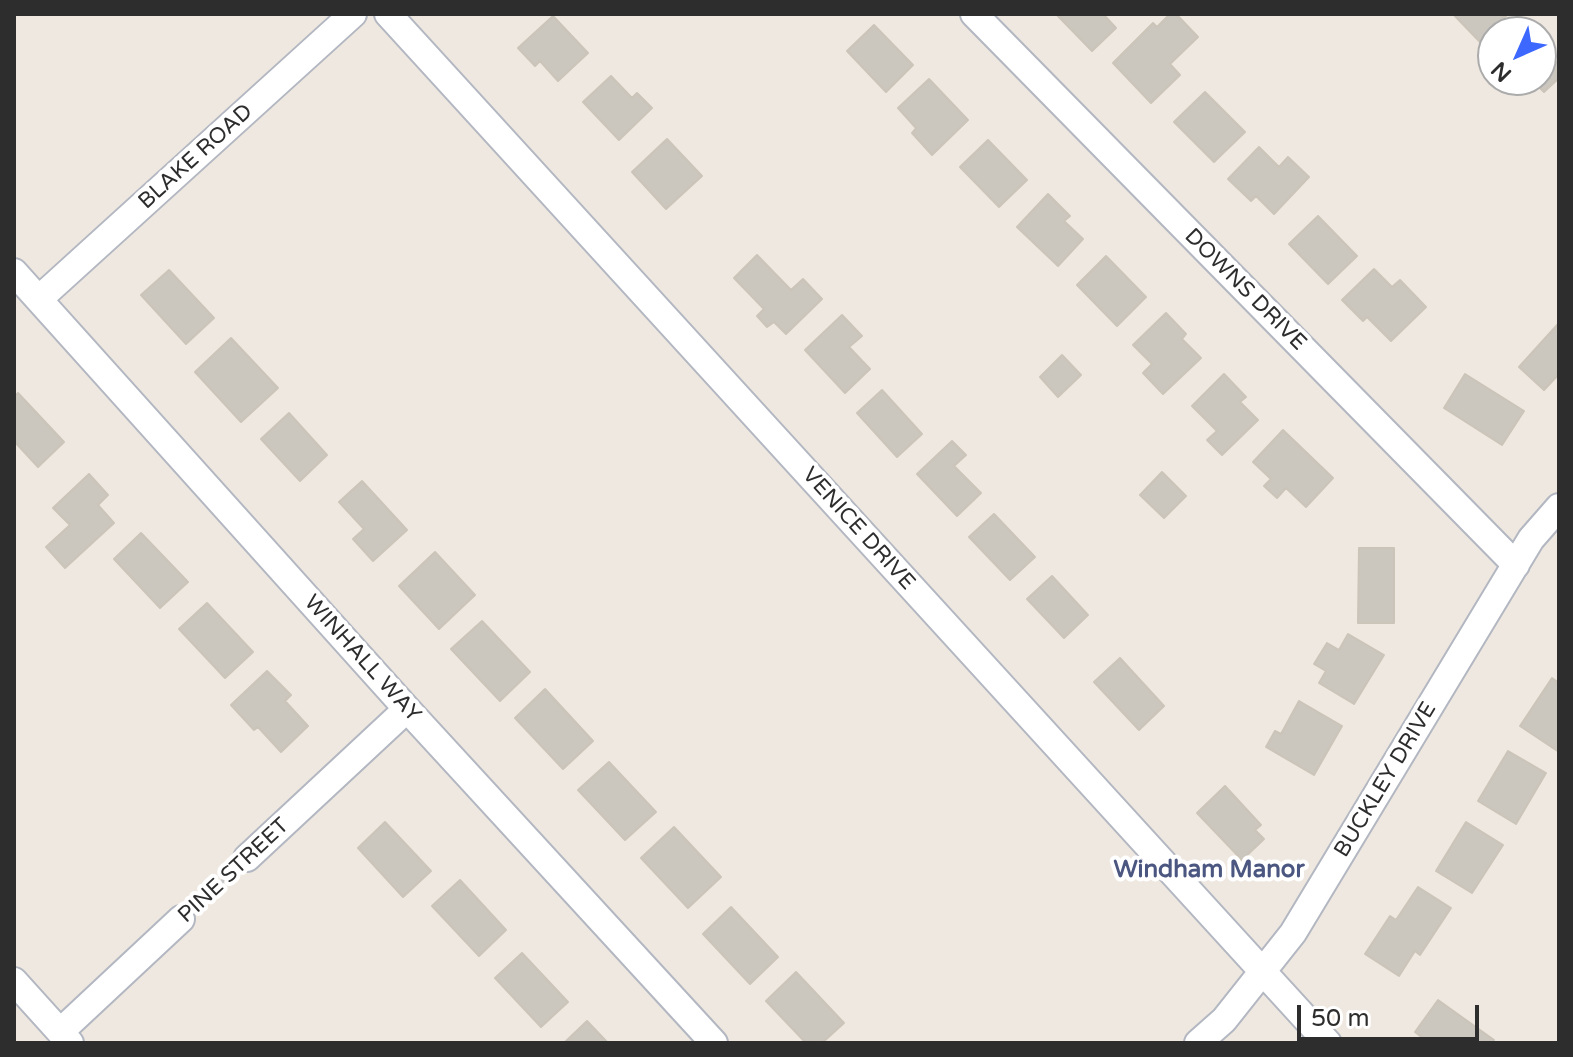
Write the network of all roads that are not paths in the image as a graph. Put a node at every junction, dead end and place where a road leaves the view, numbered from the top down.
1 (353, 14) edge
2 (388, 14) edge
3 (974, 14) edge
4 (14, 272) edge
5 (39, 299) junction
6 (1559, 507) edge
7 (1516, 565) junction
8 (407, 709) junction
9 (247, 858) road end
10 (181, 919) road end
11 (1264, 973) junction
12 (14, 981) edge
13 (65, 1038) edge
14 (714, 1043) edge
15 (1198, 1043) edge
16 (1328, 1043) edge

1 - 5 street, BLAKE ROAD
2 - 11 street, VENICE DRIVE
3 - 7 street, DOWNS DRIVE
4 - 5 street, WINHALL WAY
5 - 8 street, WINHALL WAY
6 - 7 street, BUCKLEY DRIVE
7 - 11 street, BUCKLEY DRIVE
8 - 9 street, PINE STREET
8 - 14 street, WINHALL WAY
10 - 13 street, PINE STREET
11 - 15 street, BUCKLEY DRIVE
11 - 16 street, VENICE DRIVE
12 - 13 street

